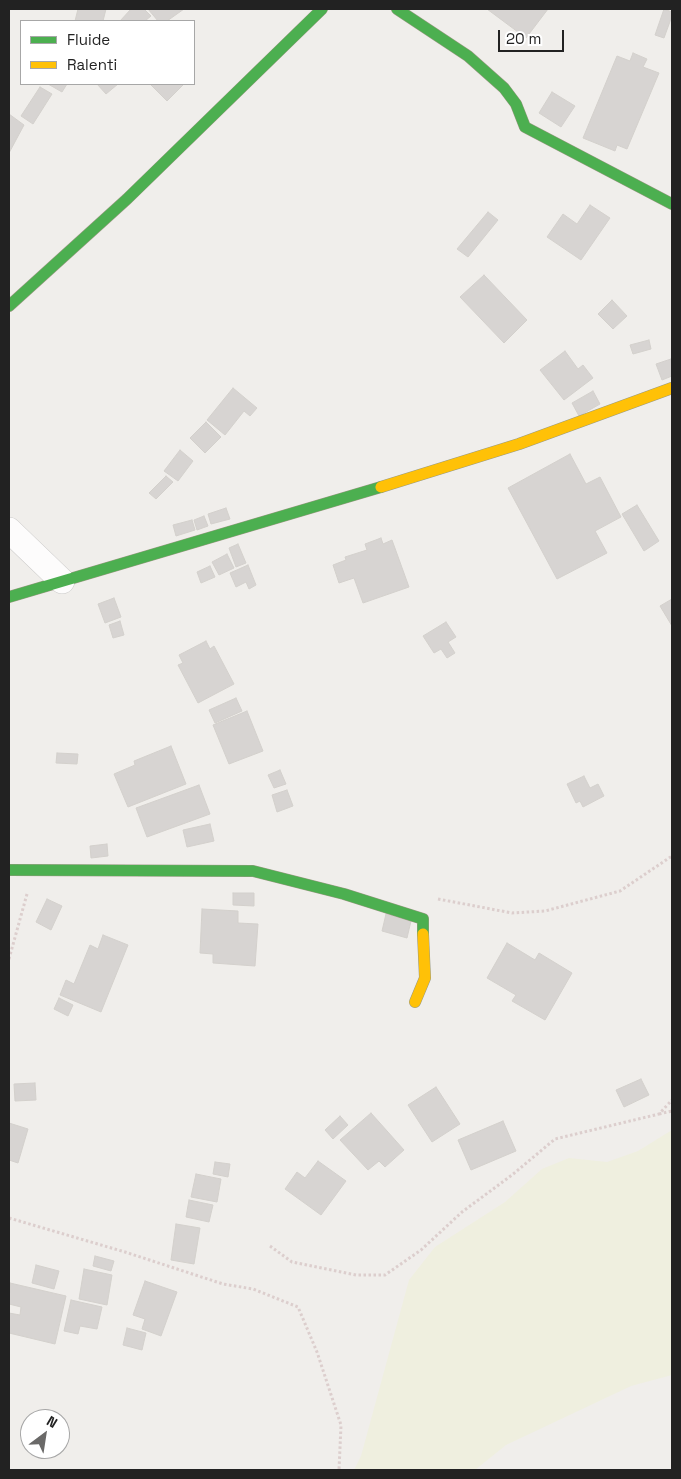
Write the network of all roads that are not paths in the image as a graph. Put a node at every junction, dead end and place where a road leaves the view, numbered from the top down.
1 (322, 9) edge
2 (397, 9) edge
3 (672, 204) edge
4 (9, 306) edge
5 (672, 388) edge
6 (9, 530) edge
7 (62, 581) junction
8 (9, 597) edge
9 (9, 870) edge
10 (414, 1002) dead end

1 - 4 street
2 - 3 street
5 - 7 street
6 - 7 street
7 - 8 street
9 - 10 street

